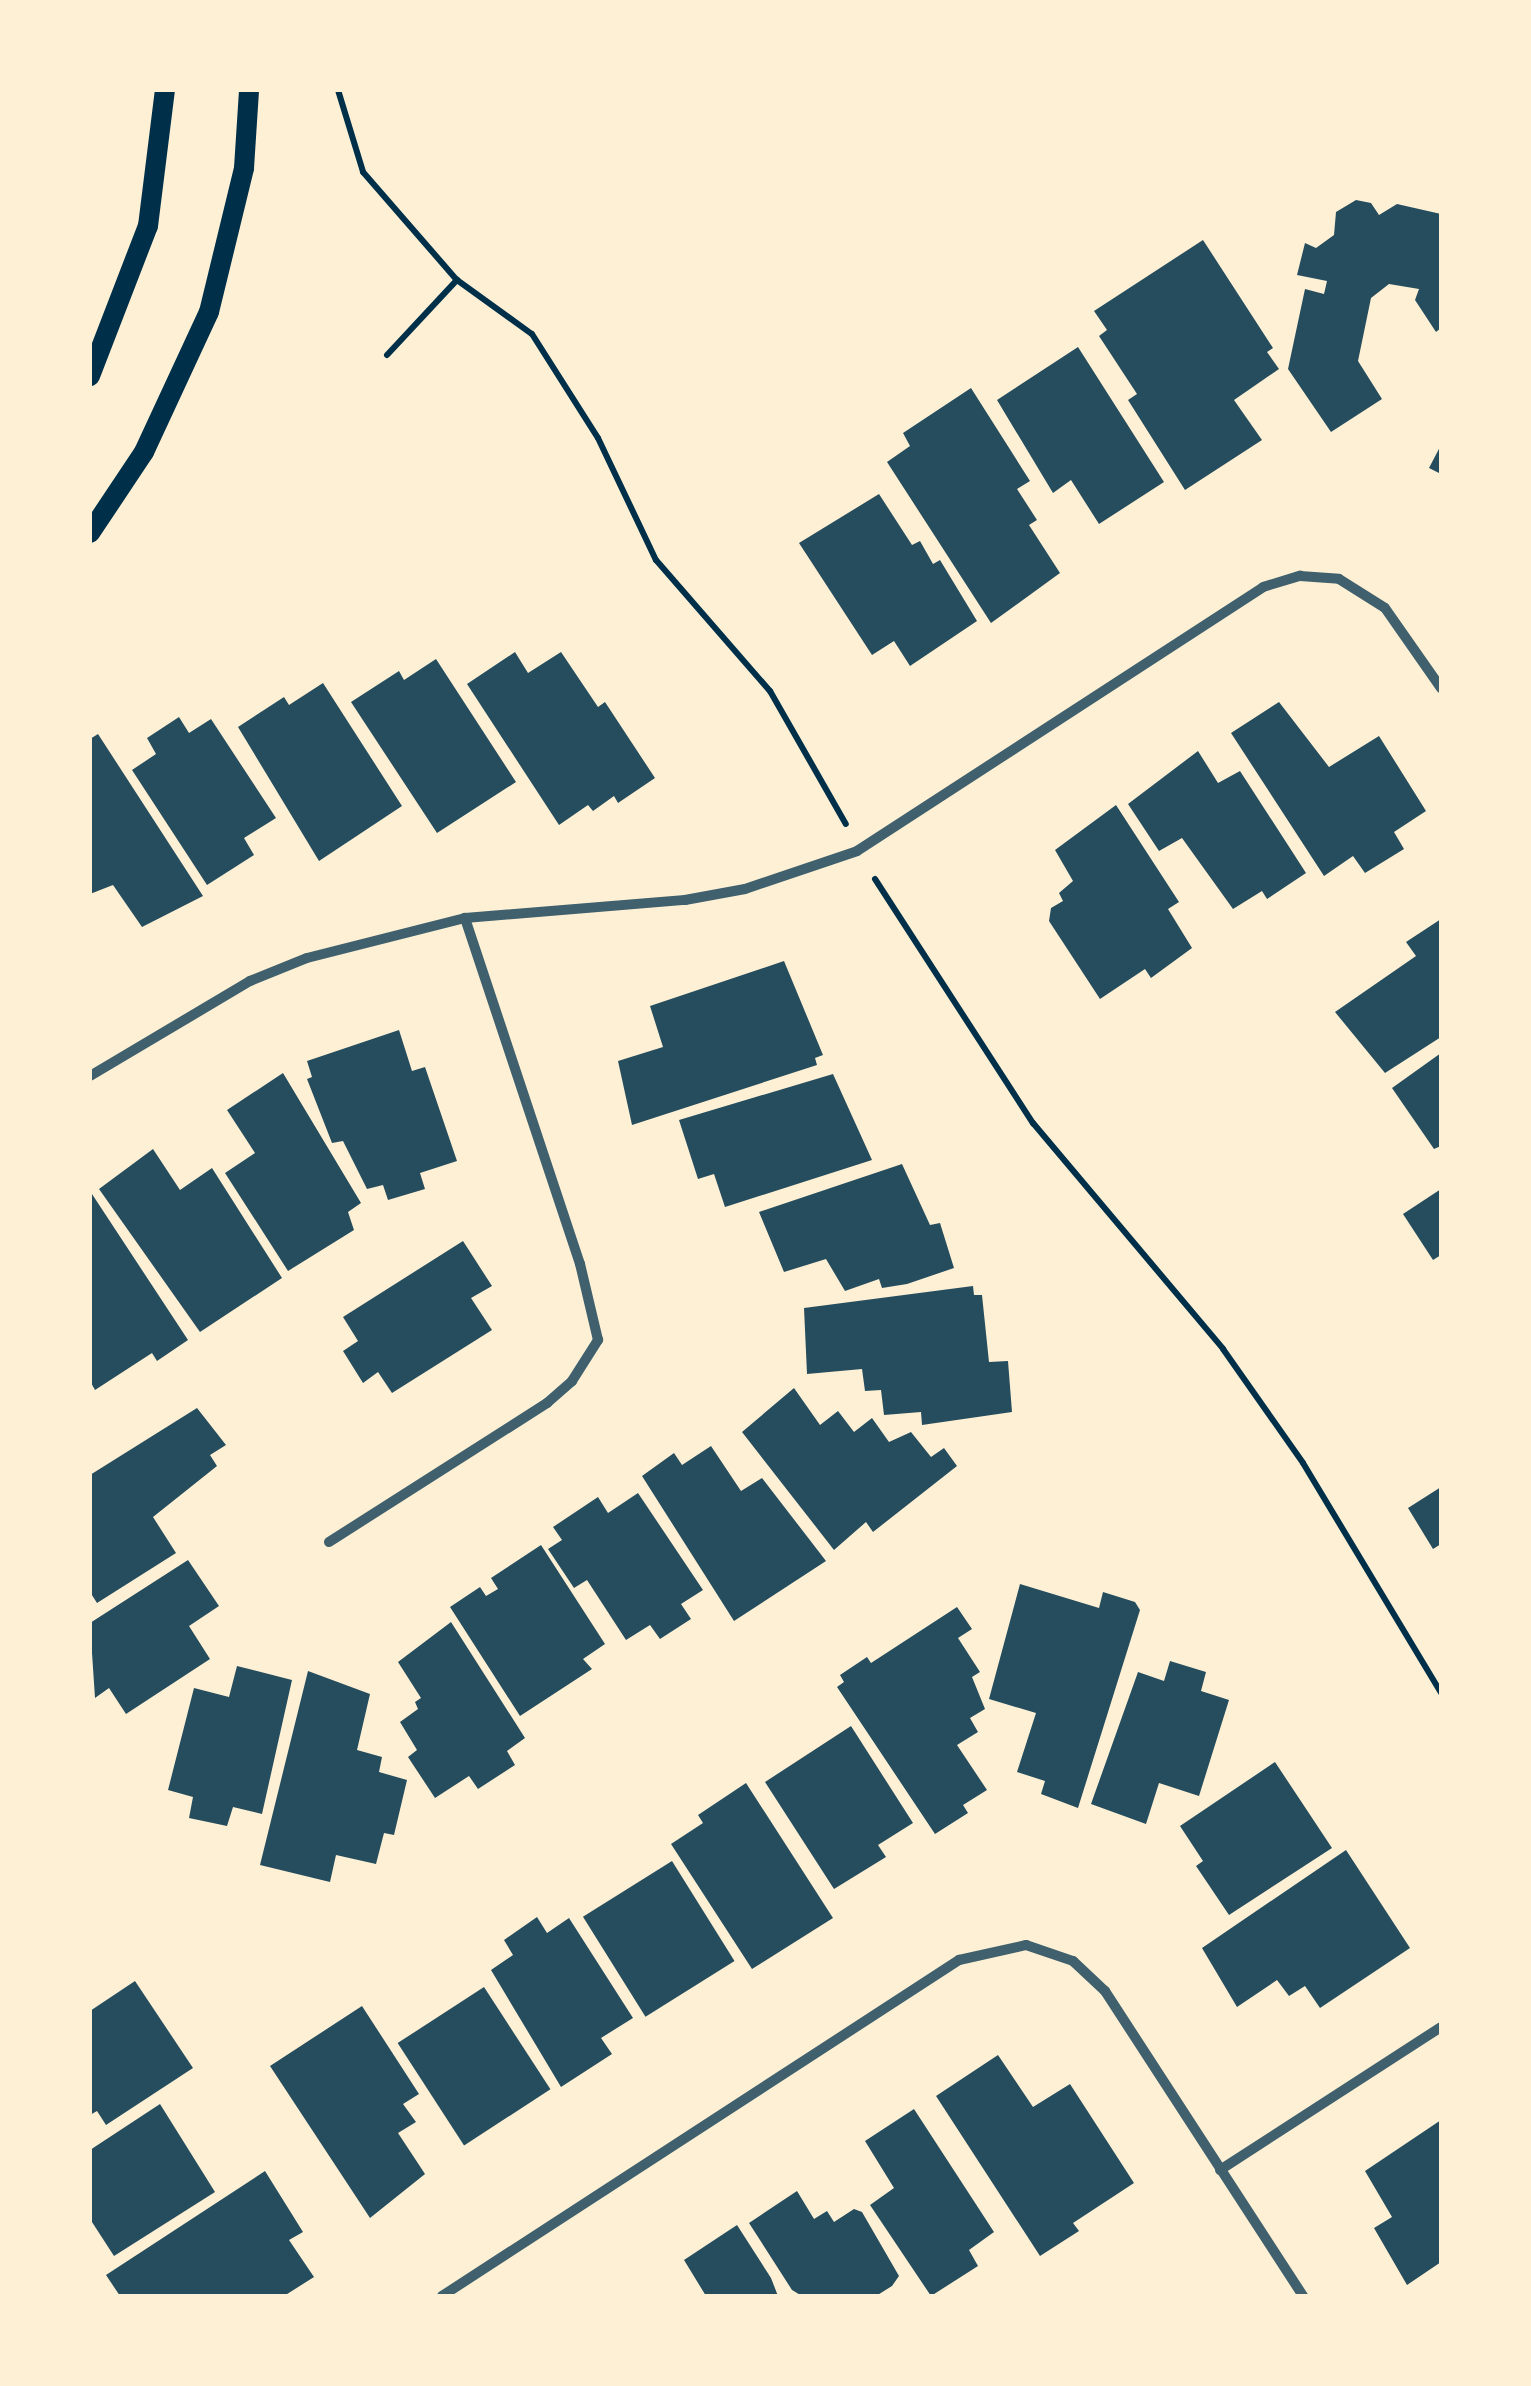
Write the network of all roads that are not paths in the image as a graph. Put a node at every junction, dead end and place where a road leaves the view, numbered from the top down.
1 (165, 90) edge
2 (250, 90) edge
3 (90, 376) edge
4 (90, 533) edge
5 (1441, 688) edge
6 (465, 918) junction
7 (90, 1076) edge
8 (329, 1542) dead end
9 (1441, 2027) edge
10 (1220, 2170) junction
11 (442, 2296) edge
12 (1303, 2296) edge

1 - 3 main road
2 - 4 main road
5 - 6 street
6 - 7 street
6 - 8 street
9 - 10 street
10 - 11 street
10 - 12 street

